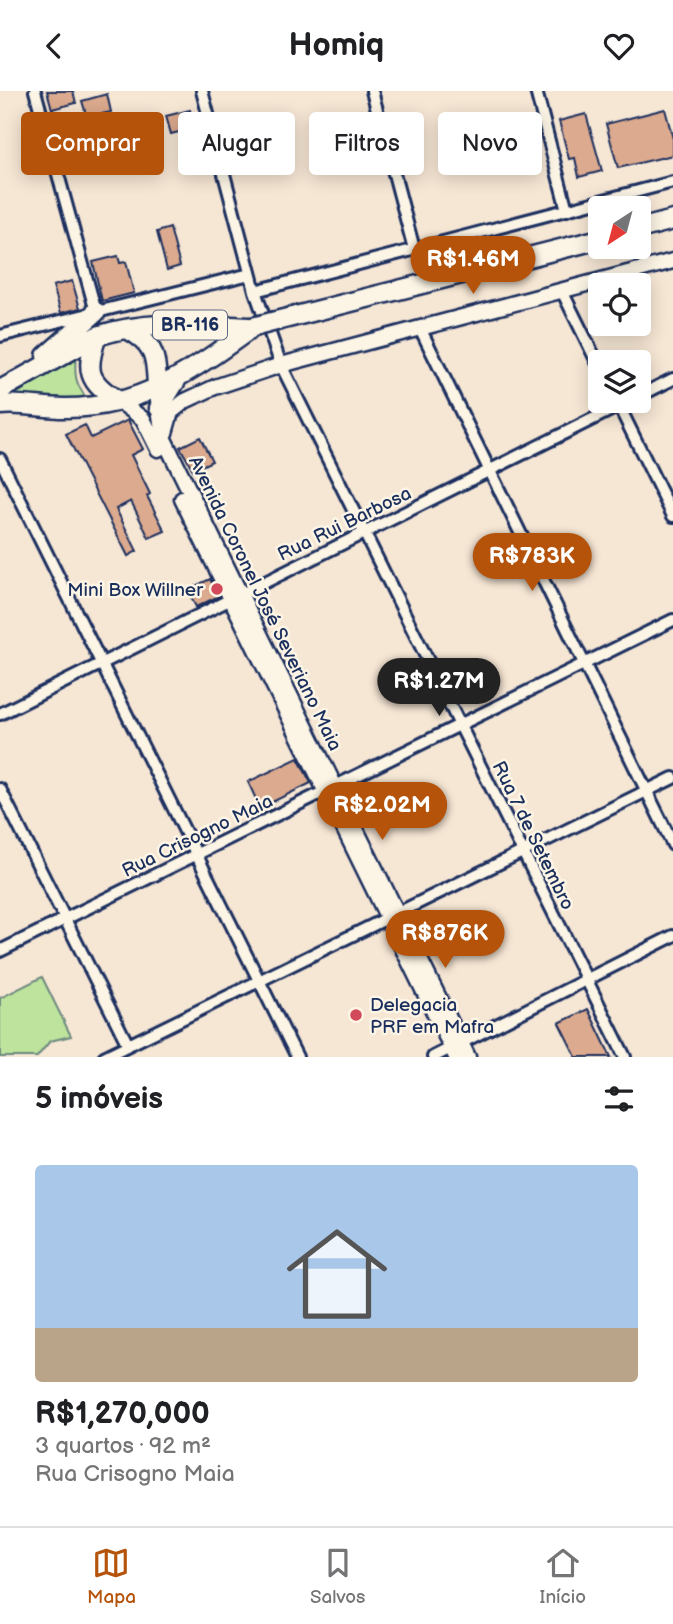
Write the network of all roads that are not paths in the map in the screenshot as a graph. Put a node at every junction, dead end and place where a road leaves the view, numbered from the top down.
1 (35, 91) edge
2 (202, 91) edge
3 (372, 91) edge
4 (536, 91) edge
5 (673, 182) edge
6 (567, 209) junction
7 (673, 221) edge
8 (651, 226) edge
9 (588, 242) edge
10 (414, 250) junction
11 (673, 261) edge
12 (250, 274) junction
13 (255, 291) junction
14 (562, 291) junction
15 (96, 312) junction
16 (253, 327) junction
17 (419, 328) junction
18 (127, 329) junction
19 (97, 336) junction
20 (0, 337) edge
21 (591, 350) edge
22 (281, 365) junction
23 (177, 379) junction
24 (673, 379) edge
25 (5, 388) edge
26 (158, 388) junction
27 (651, 390) edge
28 (119, 401) junction
29 (0, 405) edge
30 (159, 408) junction
31 (600, 413) edge
32 (626, 413) edge
33 (163, 437) junction
34 (0, 459) edge
35 (489, 470) junction
36 (673, 516) edge
37 (365, 532) junction
38 (236, 596) junction
39 (673, 620) edge
40 (101, 663) junction
41 (584, 663) junction
42 (0, 714) edge
43 (460, 725) junction
44 (673, 778) edge
45 (0, 789) edge
46 (330, 789) junction
47 (647, 791) junction
48 (673, 845) edge
49 (523, 852) junction
50 (196, 855) junction
51 (393, 916) junction
52 (65, 919) junction
53 (673, 936) edge
54 (0, 951) edge
55 (586, 979) junction
56 (259, 981) junction
57 (128, 1045) junction
58 (456, 1049) edge
59 (104, 1057) edge
60 (297, 1057) edge
61 (433, 1057) edge
62 (468, 1057) edge
63 (625, 1057) edge

1 - 15 street
2 - 12 street, Rua 7 de Setembro
3 - 10 street
4 - 6 street
5 - 6 street
6 - 10 street
7 - 8 highway
9 - 16 highway, BR-116, bridge
10 - 13 street
11 - 14 main road
12 - 13 street, Rua 7 de Setembro
12 - 15 street
13 - 22 street, Rua 7 de Setembro
14 - 17 main road
14 - 21 street
15 - 20 street
15 - 25 highway
16 - 18 highway, BR-116
16 - 23 highway, BR-116
17 - 22 main road
17 - 35 street
18 - 19 highway, BR-116
18 - 26 highway
19 - 25 highway, BR-116
19 - 28 highway
22 - 33 main road
22 - 37 street, Rua 7 de Setembro
23 - 26 highway, BR-116
23 - 30 highway
24 - 27 street
26 - 28 highway, BR-116
26 - 30 main road, Avenida Coronel José Severiano Maia
28 - 29 highway, BR-116
28 - 38 main road, Avenida Coronel José Severiano Maia
30 - 33 main road, Avenida Coronel José Severiano Maia
31 - 35 street, Rua Rui Barbosa
32 - 36 street
33 - 38 main road, Avenida Coronel José Severiano Maia
34 - 40 street
35 - 37 street, Rua Rui Barbosa
35 - 41 street
37 - 38 street, Rua Rui Barbosa
37 - 43 street, Rua 7 de Setembro
38 - 40 street, Rua Rui Barbosa
38 - 46 main road, Avenida Coronel José Severiano Maia
39 - 41 street, Rua Crisogno Maia
40 - 42 street, Rua Rui Barbosa
40 - 50 street
41 - 43 street, Rua Crisogno Maia
41 - 47 street
43 - 46 street, Rua Crisogno Maia
43 - 49 street, Rua 7 de Setembro
44 - 47 street
45 - 52 street
46 - 50 street, Rua Crisogno Maia
46 - 51 main road, Avenida Coronel José Severiano Maia
47 - 48 street
47 - 49 street
49 - 51 street
49 - 55 street, Rua 7 de Setembro
50 - 52 street, Rua Crisogno Maia
50 - 56 street
51 - 56 street
51 - 58 main road, Avenida Coronel José Severiano Maia
52 - 54 street, Rua Crisogno Maia
52 - 57 street
53 - 55 street
55 - 58 street
55 - 63 street, Rua 7 de Setembro
56 - 57 street
56 - 60 street
57 - 59 street
58 - 61 street
58 - 62 main road, Avenida Coronel José Severiano Maia

